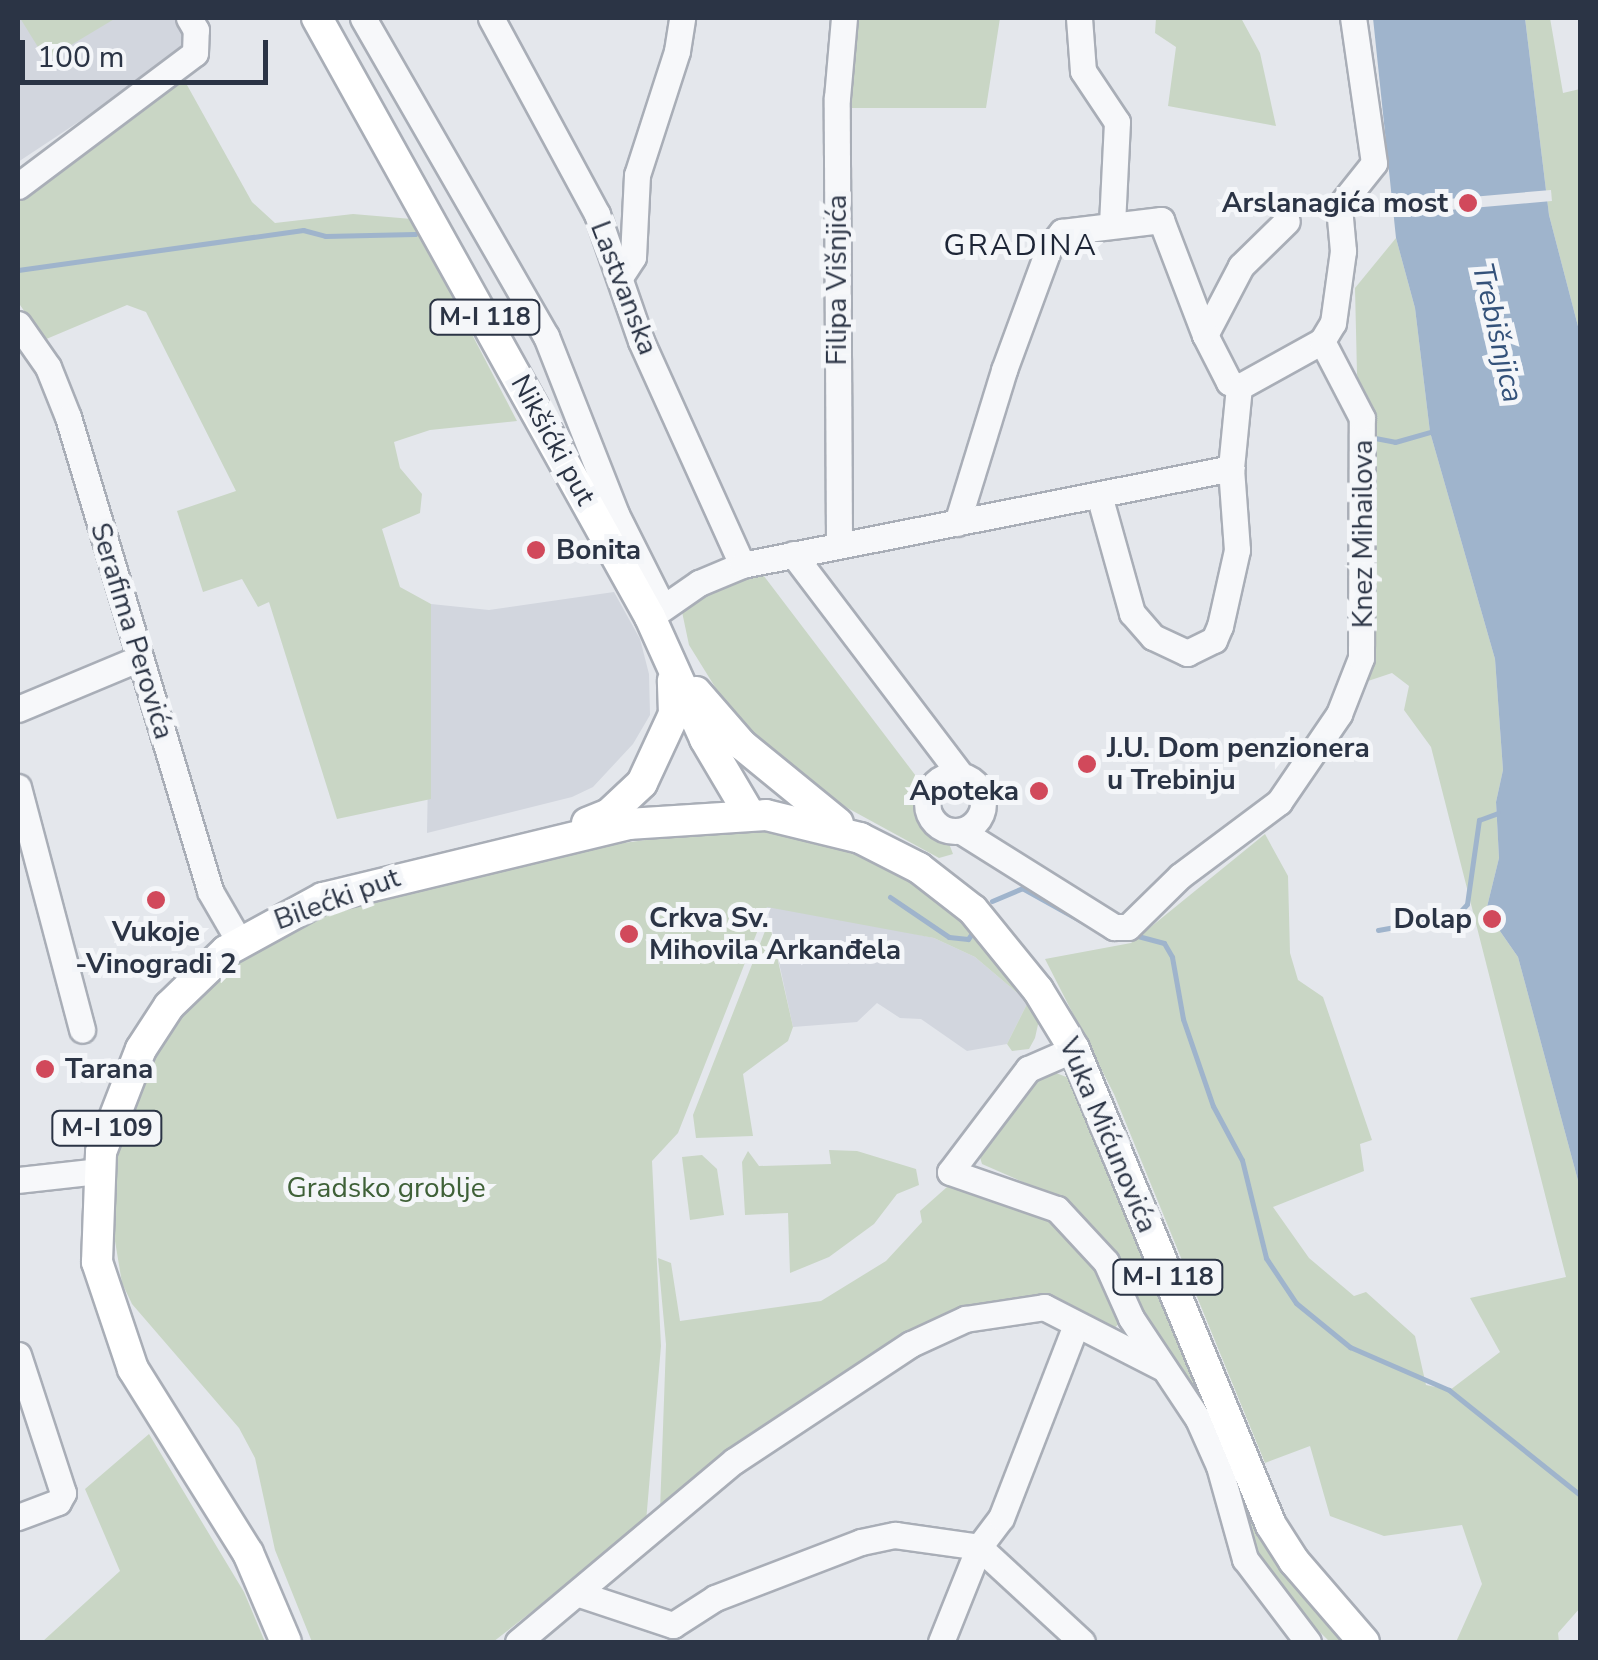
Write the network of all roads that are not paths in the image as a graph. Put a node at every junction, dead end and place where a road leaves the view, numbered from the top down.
1 (189, 18) edge
2 (317, 18) edge
3 (363, 18) edge
4 (492, 18) edge
5 (682, 18) edge
6 (844, 18) edge
7 (1079, 18) edge
8 (1353, 18) edge
9 (18, 186) edge
10 (1286, 221) dead end
11 (1112, 224) junction
12 (622, 274) junction
13 (18, 324) edge
14 (1204, 335) junction
15 (1322, 340) junction
16 (1239, 387) junction
17 (1230, 468) junction
18 (1099, 495) junction
19 (957, 523) junction
20 (838, 542) junction
21 (793, 554) junction
22 (742, 565) junction
23 (656, 612) junction
24 (140, 658) junction
25 (670, 658) junction
26 (18, 708) edge
27 (960, 774) junction
28 (18, 787) edge
29 (750, 815) junction
30 (961, 831) junction
31 (860, 838) junction
32 (550, 842) junction
33 (238, 941) junction
34 (82, 1030) dead end
35 (1074, 1049) junction
36 (98, 1171) junction
37 (18, 1180) edge
38 (1131, 1318) junction
39 (1076, 1327) junction
40 (1108, 1344) junction
41 (18, 1355) edge
42 (1163, 1368) junction
43 (18, 1518) edge
44 (979, 1547) junction
45 (578, 1594) junction
46 (681, 1634) edge
47 (286, 1642) edge
48 (518, 1642) edge
49 (940, 1642) edge
50 (1082, 1642) edge
51 (1308, 1642) edge
52 (1364, 1642) edge

1 - 9 street
2 - 23 main road, Nikšićki put / M-I 118
3 - 23 street, Nikšićki put
4 - 12 street, Lastvanska
5 - 12 street
6 - 20 street, Filipa Višnjića
7 - 11 street
8 - 15 street
10 - 14 street
11 - 14 street
11 - 19 street
12 - 22 street, Lastvanska
13 - 24 street, Serafima Perovića
14 - 16 street
15 - 16 street
15 - 30 street, Knez Mihailova
16 - 17 street
17 - 18 street
17 - 18 street
18 - 19 street
19 - 20 street
20 - 21 street
21 - 22 street
21 - 27 street
22 - 23 street
23 - 25 main road, Nikšićki put / M-I 118
24 - 26 street
24 - 33 street, Serafima Perovića
25 - 29 main road, Nikšićki put / M-I 118
25 - 31 main road, M-I 118
25 - 32 main road
27 - 30 street
27 - 30 street
28 - 34 street
29 - 31 main road, Vuka Mićunovića / M-I 118
29 - 32 main road, Bilećki put / M-I 109
31 - 35 main road, Vuka Mićunovića / M-I 118
32 - 33 main road, Bilećki put / M-I 109
33 - 36 main road, Bilećki put / M-I 109
35 - 38 street
35 - 52 main road, Vuka Mićunovića / M-I 118
36 - 37 street
36 - 47 main road, Bilećki put / M-I 109
38 - 40 street
38 - 42 street
39 - 40 street
39 - 44 street
39 - 45 street
40 - 42 street
41 - 43 street
42 - 51 street
44 - 46 street
44 - 49 street
44 - 50 street
45 - 46 street
45 - 48 street

